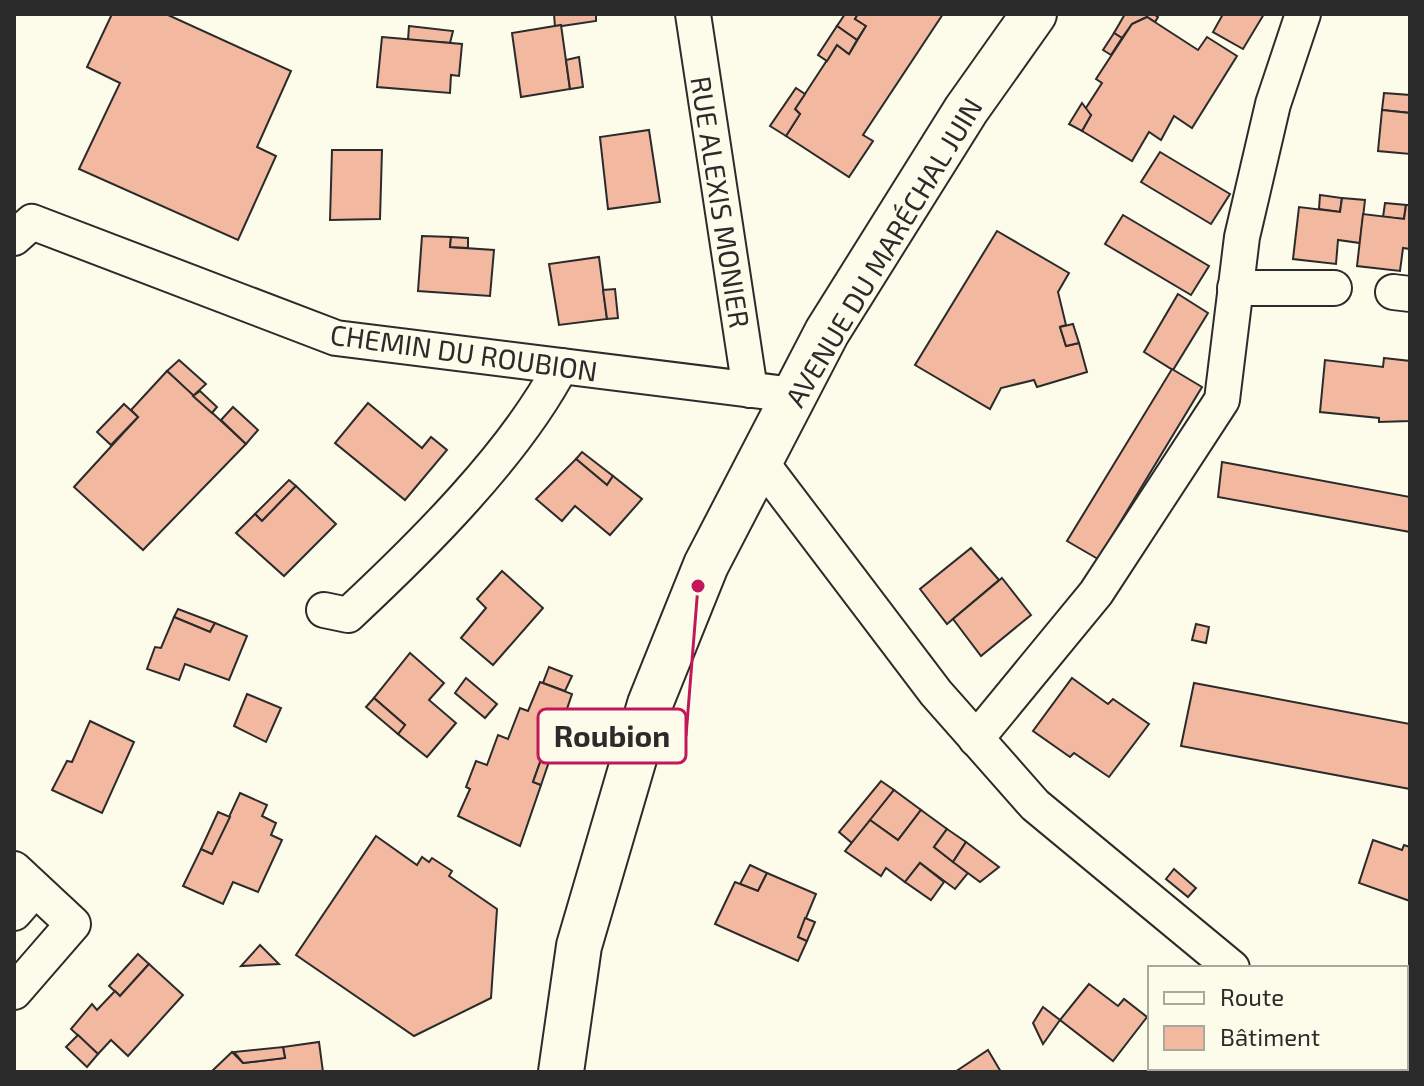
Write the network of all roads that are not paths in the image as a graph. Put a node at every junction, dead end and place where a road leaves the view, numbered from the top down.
1 (693, 14) edge
2 (1034, 14) edge
3 (1303, 14) edge
4 (14, 238) edge
5 (1235, 288) junction
6 (1334, 288) dead end
7 (561, 366) junction
8 (750, 390) junction
9 (794, 395) junction
10 (760, 461) junction
11 (324, 610) dead end
12 (976, 739) junction
13 (21, 890) edge
14 (579, 946) junction
15 (1230, 966) edge
16 (14, 992) edge
17 (561, 1072) edge
18 (580, 1072) edge

1 - 8 street, RUE ALEXIS MONIER
2 - 9 main road, AVENUE DU MARÉCHAL JUIN
3 - 5 street
4 - 7 street, CHEMIN DU ROUBION
5 - 6 street
5 - 12 street
7 - 8 street, CHEMIN DU ROUBION
7 - 11 street
8 - 9 street, CHEMIN DU ROUBION
9 - 10 main road, AVENUE DU MARÉCHAL JUIN
10 - 12 street
10 - 14 main road, AVENUE DU MARÉCHAL JUIN
12 - 15 street
13 - 16 street
14 - 17 main road
14 - 18 main road

